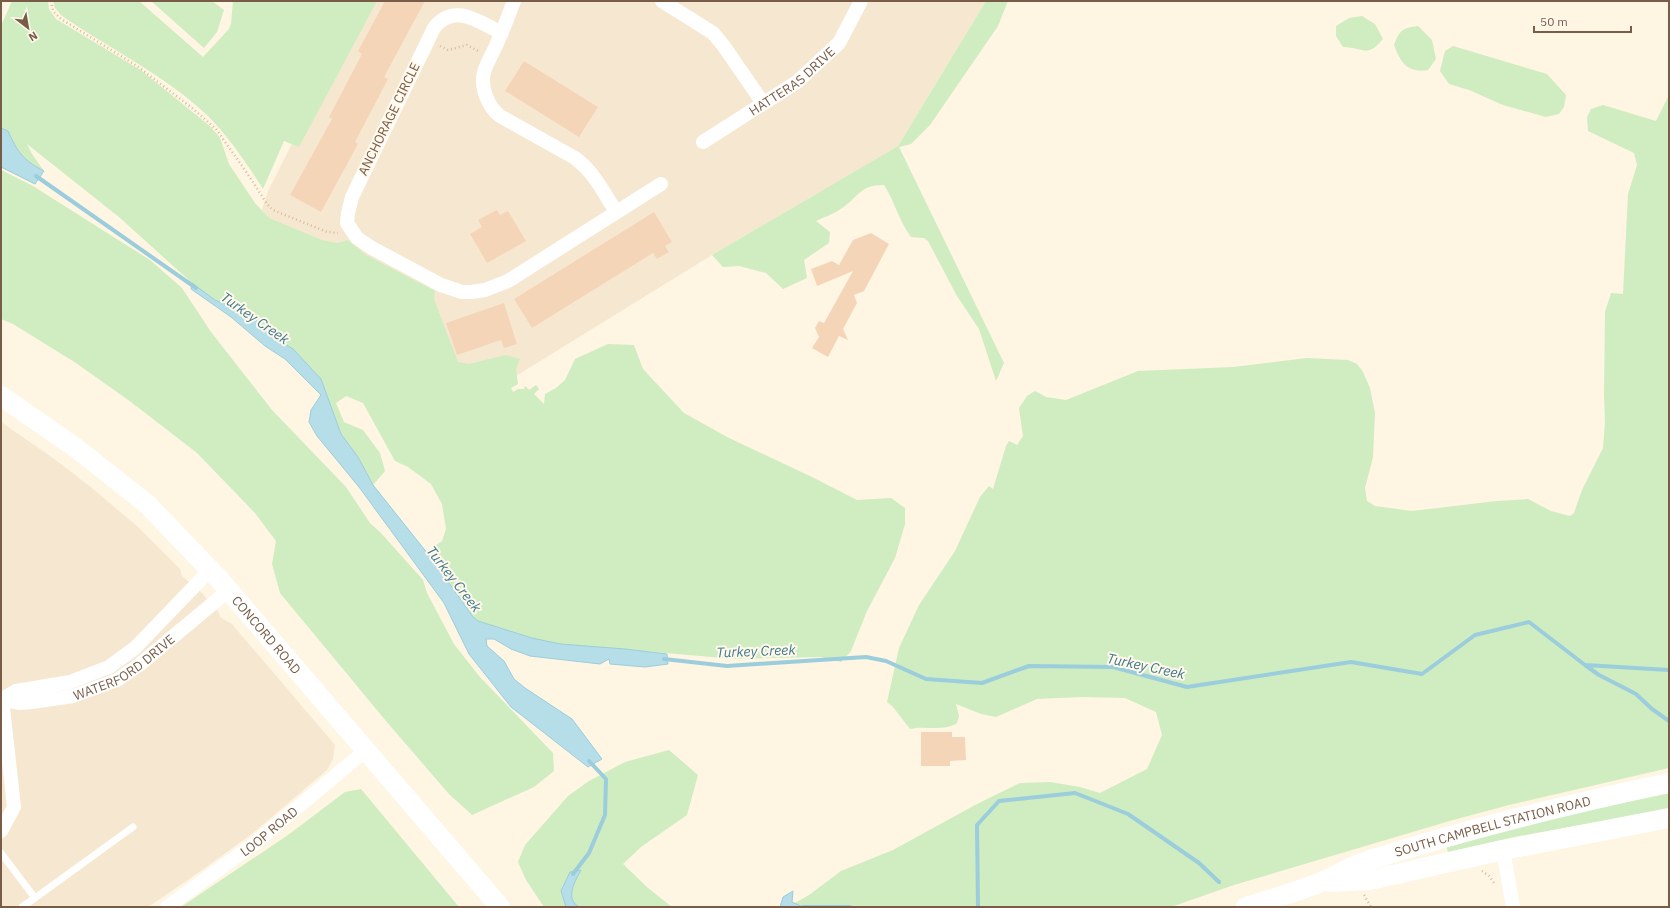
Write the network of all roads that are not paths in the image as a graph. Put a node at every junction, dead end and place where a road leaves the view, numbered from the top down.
1 (514, 1) edge
2 (662, 1) edge
3 (861, 1) edge
4 (502, 33) junction
5 (763, 102) junction
6 (703, 142) dead end
7 (661, 184) dead end
8 (616, 212) junction
9 (1, 396) edge
10 (210, 570) junction
11 (229, 590) junction
12 (152, 642) junction
13 (120, 659) junction
14 (128, 673) junction
15 (58, 684) junction
16 (60, 698) junction
17 (2, 699) edge
18 (366, 750) junction
19 (1669, 783) edge
20 (1669, 818) edge
21 (133, 827) dead end
22 (1, 831) edge
23 (1503, 850) junction
24 (1, 853) edge
25 (1320, 882) junction
26 (35, 898) junction
27 (22, 907) edge
28 (168, 907) edge
29 (500, 907) edge
30 (1246, 907) edge
31 (1513, 907) edge

1 - 4 street
2 - 5 street
3 - 5 street, HATTERAS DRIVE
4 - 8 street
4 - 8 street, ANCHORAGE CIRCLE
5 - 6 street, HATTERAS DRIVE
7 - 8 street
9 - 10 main road, CONCORD ROAD
10 - 11 main road, CONCORD ROAD
10 - 12 street, WATERFORD DRIVE
11 - 12 street, WATERFORD DRIVE
11 - 18 main road, CONCORD ROAD
12 - 13 street, WATERFORD DRIVE
12 - 14 street, WATERFORD DRIVE
13 - 14 lane
13 - 15 street, WATERFORD DRIVE
14 - 16 street, WATERFORD DRIVE
15 - 16 lane
15 - 17 street, WATERFORD DRIVE
16 - 17 street, WATERFORD DRIVE
17 - 22 street
18 - 28 street, LOOP ROAD
18 - 29 main road, CONCORD ROAD
19 - 25 main road, SOUTH CAMPBELL STATION ROAD
20 - 23 main road, SOUTH CAMPBELL STATION ROAD
21 - 26 lane
23 - 25 main road, SOUTH CAMPBELL STATION ROAD
23 - 31 street
24 - 26 lane
25 - 30 main road, SOUTH CAMPBELL STATION ROAD
26 - 27 lane

